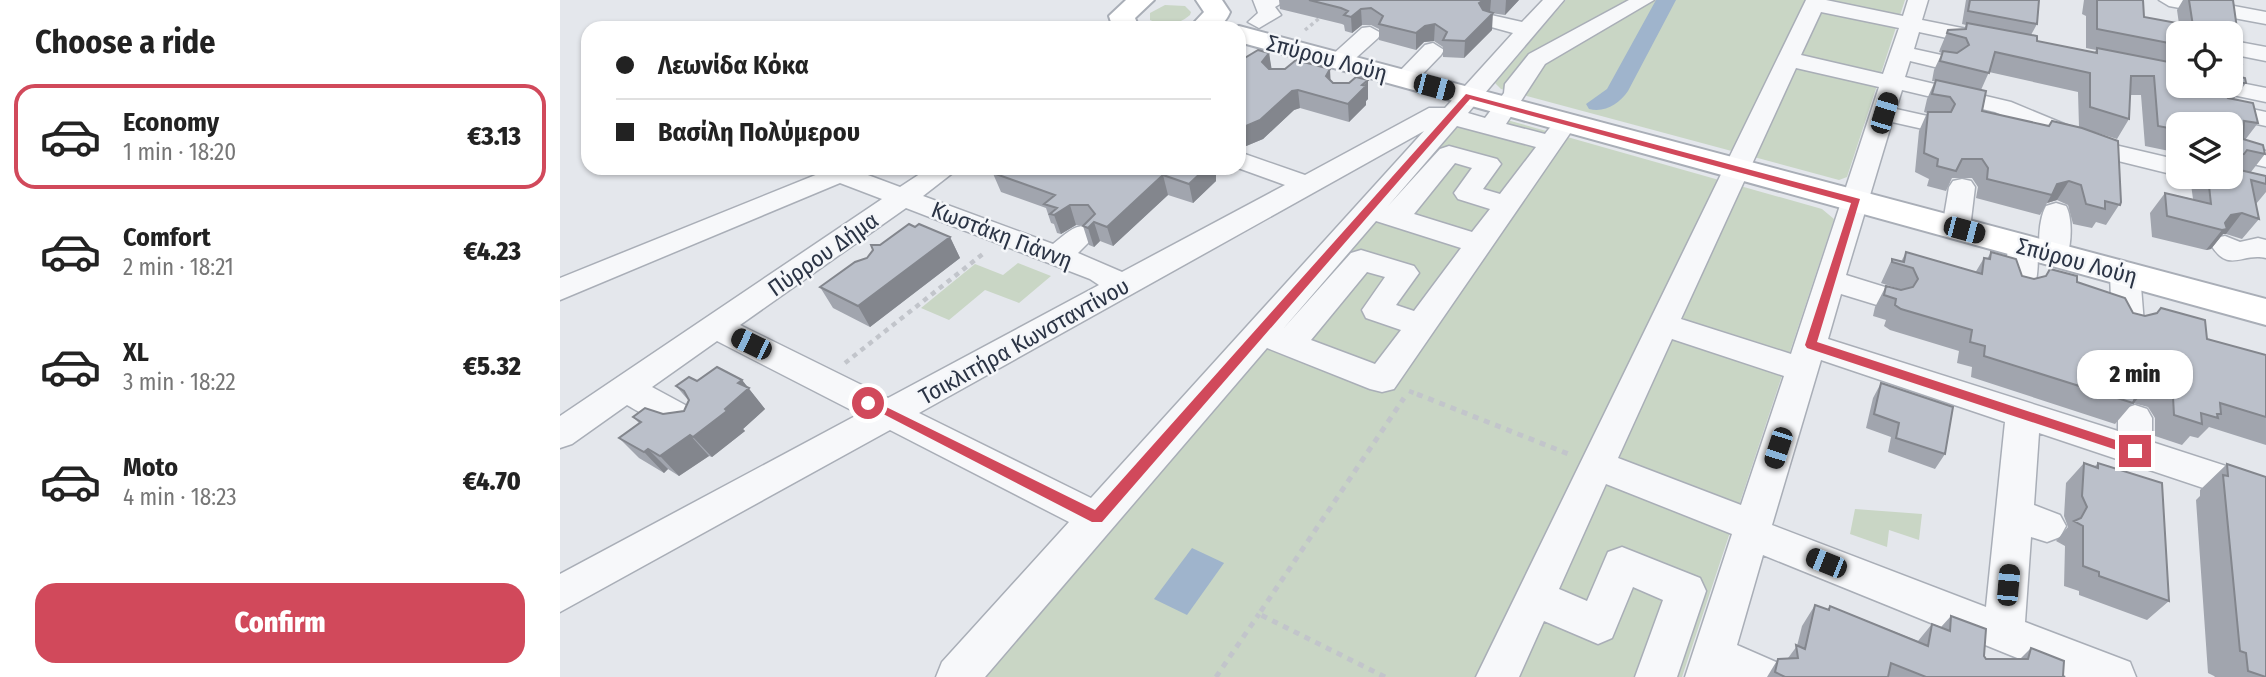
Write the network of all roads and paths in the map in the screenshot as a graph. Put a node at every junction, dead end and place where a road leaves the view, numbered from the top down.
1 (2169, 0) edge
2 (1275, 1) edge
3 (1643, 1) edge
4 (1815, 2) edge
5 (1538, 9) edge
6 (2266, 18) edge
7 (1491, 21) edge
8 (1249, 28) edge
9 (1370, 33) dead end
10 (2001, 37) edge
11 (1433, 50) dead end
12 (2243, 50) edge
13 (2266, 54) edge
14 (1787, 59) junction
15 (1900, 59) edge
16 (1947, 63) edge
17 (1331, 68) junction
18 (1405, 79) junction
19 (2243, 90) edge
20 (2266, 95) edge
21 (1460, 106) junction
22 (2224, 110) edge
23 (1499, 117) junction
24 (2266, 119) edge
25 (1932, 124) edge
26 (1558, 133) junction
27 (2243, 154) edge
28 (2266, 159) edge
29 (1246, 162) edge
30 (2166, 163) edge
31 (1735, 168) junction
32 (838, 175) edge
33 (843, 175) edge
34 (936, 175) edge
35 (1294, 179) junction
36 (1962, 187) dead end
37 (904, 197) junction
38 (1856, 201) junction
39 (1507, 205) junction
40 (2056, 212) dead end
41 (1383, 214) junction
42 (1956, 228) junction
43 (1084, 233) edge
44 (1006, 236) junction
45 (1479, 244) junction
46 (2225, 245) edge
47 (2023, 246) junction
48 (2266, 248) edge
49 (824, 253) junction
50 (2054, 255) junction
51 (1057, 256) junction
52 (856, 266) edge
53 (2125, 274) junction
54 (1112, 279) junction
55 (1830, 281) junction
56 (2020, 288) edge
57 (560, 290) edge
58 (1890, 299) edge
59 (2266, 312) edge
60 (1663, 324) junction
61 (2128, 324) edge
62 (1421, 325) junction
63 (716, 327) junction
64 (1275, 338) junction
65 (1807, 357) junction
66 (1382, 380) junction
67 (823, 381) junction
68 (626, 389) junction
69 (1409, 391) junction
70 (2015, 401) junction
71 (890, 414) junction
72 (688, 422) edge
73 (560, 434) edge
74 (1597, 465) junction
75 (2266, 494) edge
76 (1097, 518) junction
77 (1751, 529) junction
78 (560, 594) edge
79 (1534, 597) junction
80 (1259, 614) junction
81 (1995, 642) junction
82 (1709, 666) edge
83 (957, 677) edge
84 (1216, 677) edge
85 (1385, 677) edge
86 (1497, 677) edge
87 (1656, 677) edge
88 (1761, 677) edge
89 (2115, 677) edge

1 - 6 street
2 - 8 street
3 - 23 street
4 - 14 street
4 - 15 street
5 - 7 street
5 - 21 street
8 - 17 street, Σπύρου Λούη
9 - 17 street
10 - 15 street
11 - 18 street
12 - 13 street
14 - 15 street
14 - 31 street
15 - 16 street
15 - 25 street
15 - 30 street
15 - 38 street
17 - 18 street, Σπύρου Λούη
18 - 21 street, Σπύρου Λούη
19 - 20 street
21 - 23 street, Σπύρου Λούη
21 - 35 street, Τσικλιτήρα Κωνσταντίνου
21 - 41 street
22 - 24 street
23 - 26 street, Σπύρου Λούη
26 - 31 street, Σπύρου Λούη
26 - 39 street
27 - 28 street
29 - 35 street
31 - 38 street, Σπύρου Λούη
31 - 60 street
32 - 57 street, Κωστάκη Γιάννη
33 - 37 street, Κωστάκη Γιάννη
34 - 37 street, Πύρρου Δήμα
35 - 54 street, Τσικλιτήρα Κωνσταντίνου
36 - 42 street
37 - 44 street, Κωστάκη Γιάννη
37 - 49 street, Πύρρου Δήμα
38 - 42 street, Σπύρου Λούη
38 - 55 street
39 - 41 street
39 - 45 street
40 - 50 street
41 - 45 street
41 - 64 street
42 - 47 street, Σπύρου Λούη
43 - 51 street
44 - 51 street, Κωστάκη Γιάννη
44 - 67 path
45 - 62 street
46 - 48 street
47 - 50 street, Σπύρου Λούη
47 - 56 street
49 - 52 street
49 - 63 street, Πύρρου Δήμα
50 - 53 street, Σπύρου Λούη
51 - 54 street, Κωστάκη Γιάννη
53 - 59 street, Σπύρου Λούη
53 - 61 street
54 - 71 street, Τσικλιτήρα Κωνσταντίνου
55 - 58 street
55 - 65 street
60 - 65 street
60 - 74 street
62 - 64 street
62 - 66 street
63 - 67 street
63 - 68 street, Πύρρου Δήμα
64 - 66 street
64 - 76 street
65 - 70 street
65 - 77 street
66 - 69 path
67 - 71 street
68 - 72 street
68 - 73 street, Πύρρου Δήμα
69 - 74 path
69 - 80 path
70 - 75 street
70 - 81 street
71 - 76 street
71 - 78 street, Τσικλιτήρα Κωνσταντίνου
74 - 77 street
74 - 79 street
76 - 83 street
77 - 81 street
77 - 82 street
79 - 86 street
79 - 87 street
80 - 84 path
80 - 85 path
81 - 89 street
82 - 88 street

